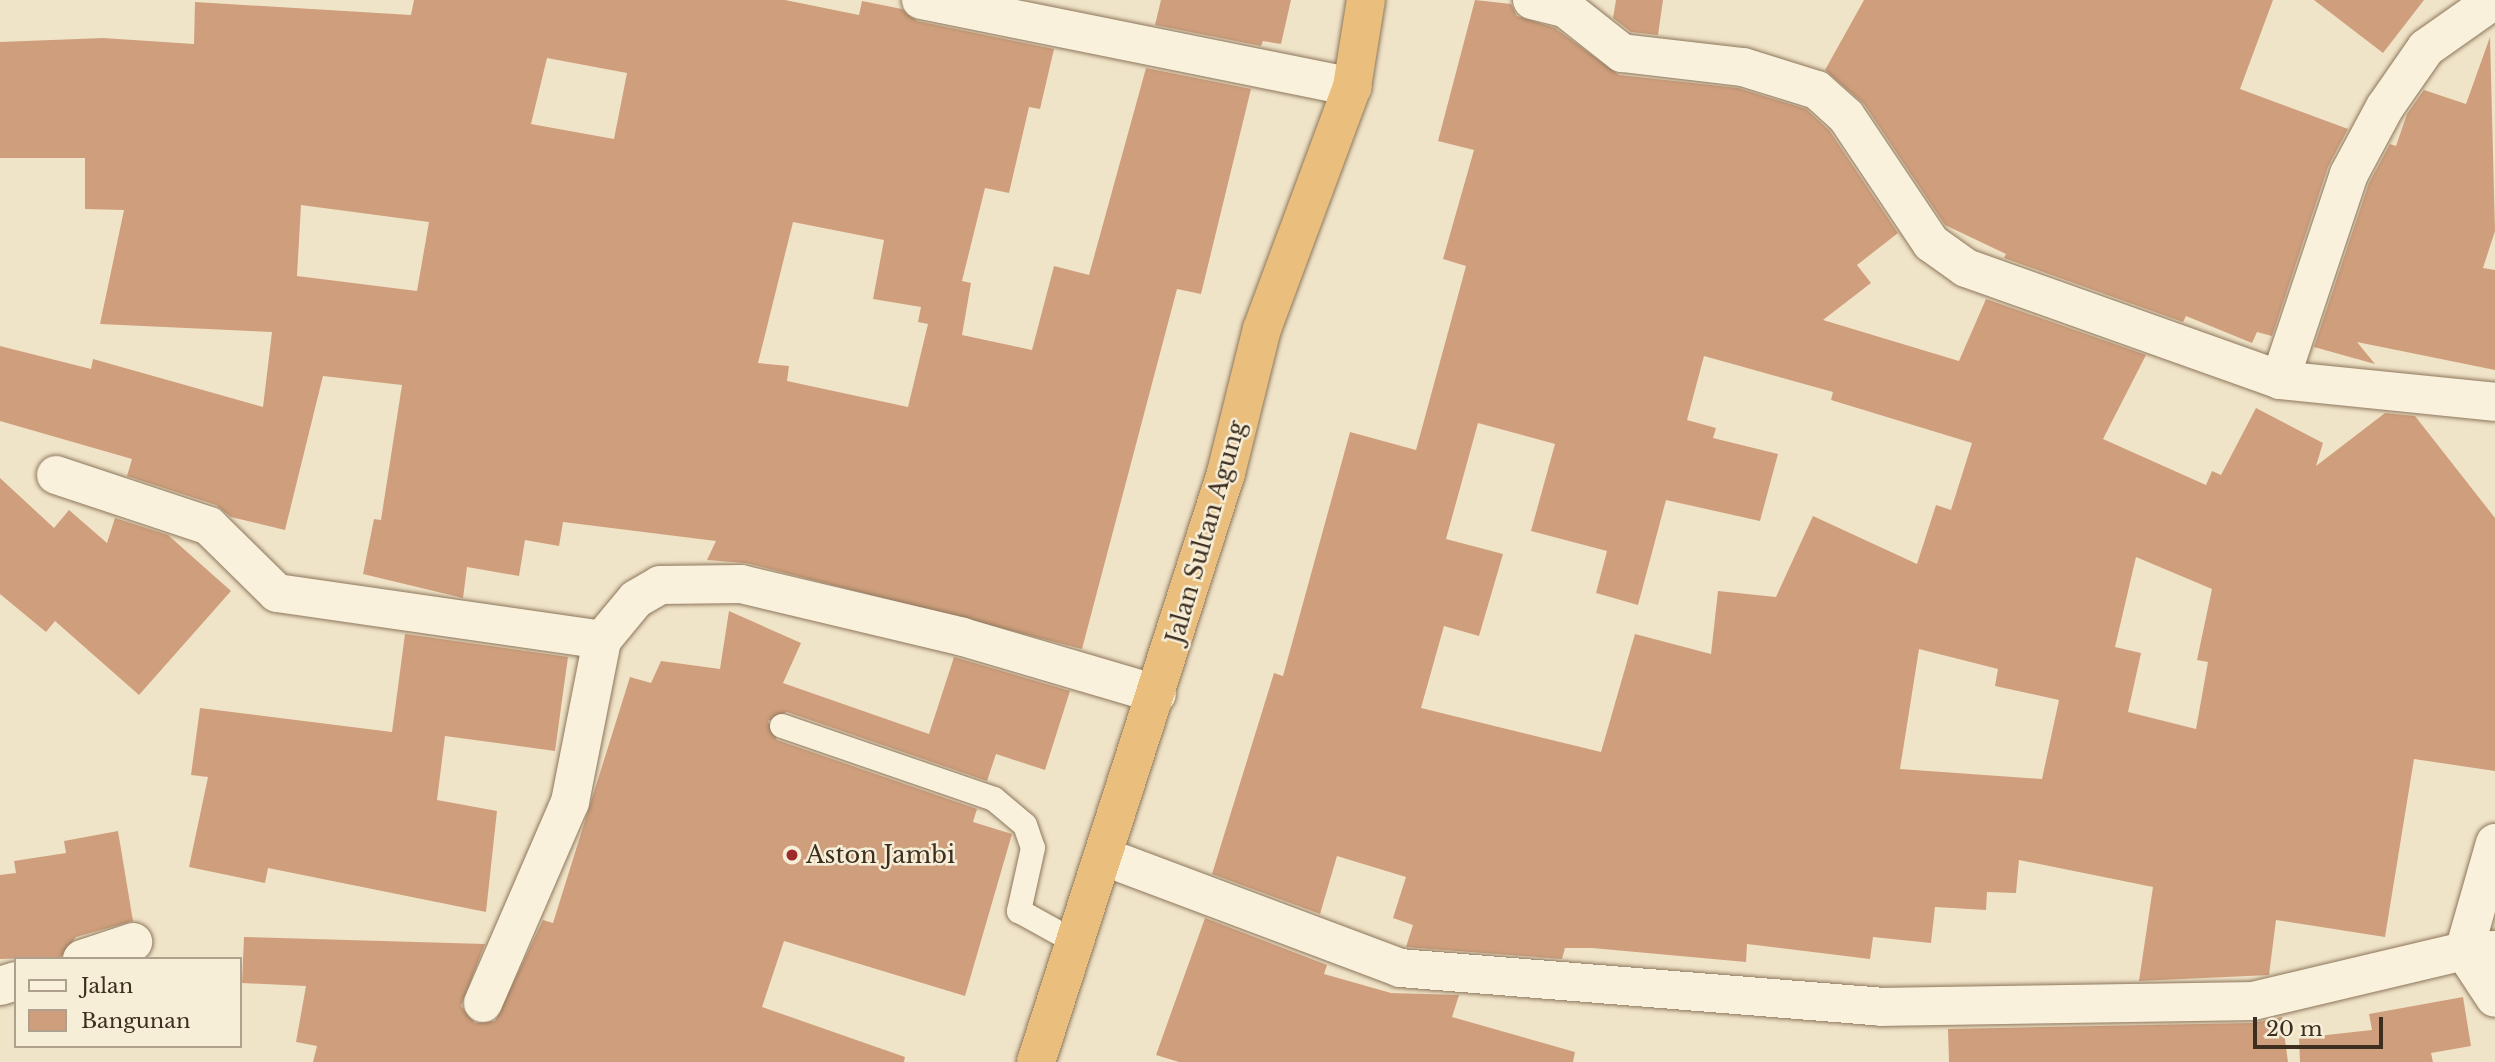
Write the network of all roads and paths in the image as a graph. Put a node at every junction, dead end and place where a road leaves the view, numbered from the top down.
1 (921, 0) edge
2 (1366, 0) edge
3 (1532, 0) edge
4 (2494, 0) edge
5 (1352, 87) junction
6 (2280, 380) junction
7 (2495, 402) edge
8 (56, 475) dead end
9 (602, 640) junction
10 (1157, 694) junction
11 (782, 726) dead end
12 (2495, 843) edge
13 (1105, 857) junction
14 (134, 942) dead end
15 (1077, 943) junction
16 (2479, 951) edge
17 (88, 957) edge
18 (2495, 998) edge
19 (483, 1003) dead end
20 (1036, 1062) edge

1 - 5 street
2 - 5 highway, Jalan Sultan Agung
3 - 6 street
4 - 6 street
5 - 10 highway, Jalan Sultan Agung
6 - 7 street
8 - 9 street
9 - 10 street
9 - 19 street
10 - 13 highway, Jalan Sultan Agung
11 - 15 lane
12 - 16 street
13 - 15 highway, Jalan Sultan Agung
13 - 16 street
14 - 17 street
15 - 20 highway, Jalan Sultan Agung
16 - 18 street

